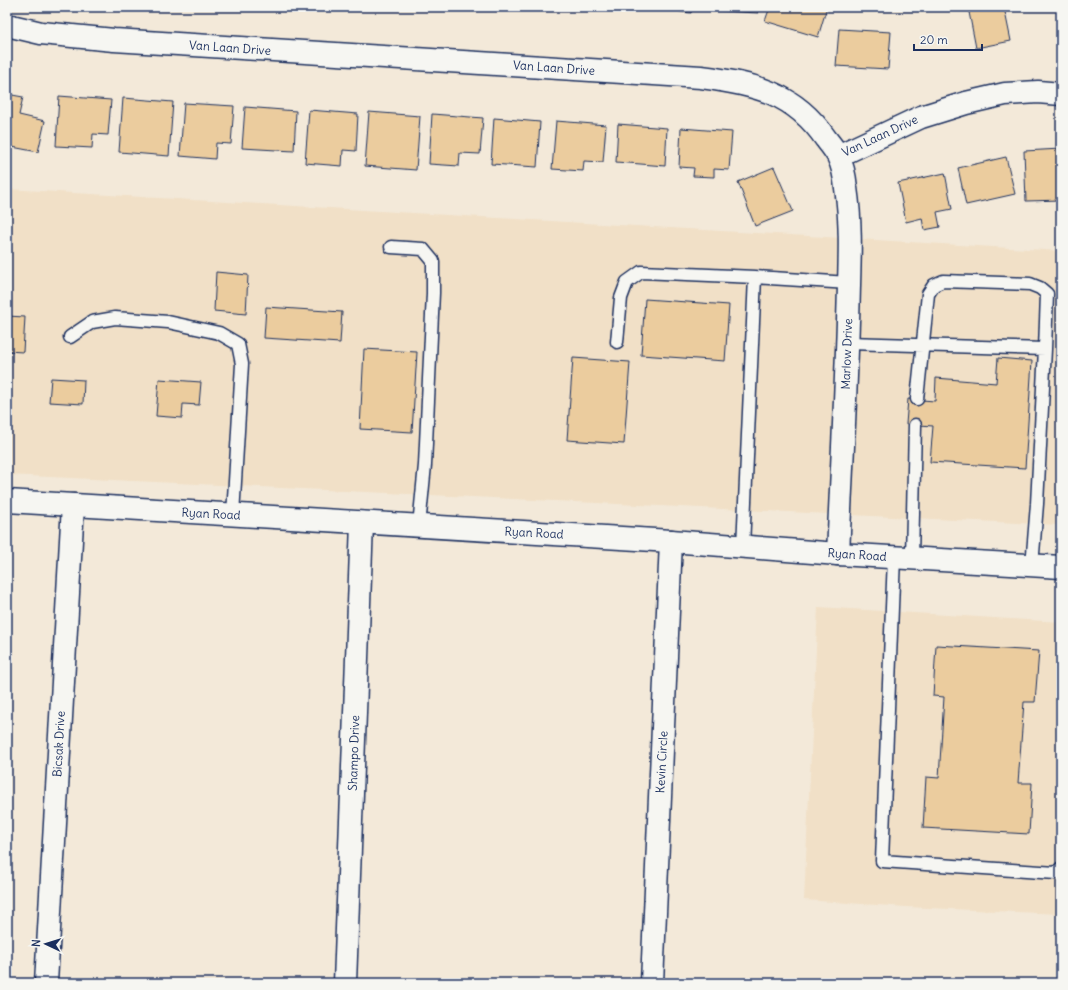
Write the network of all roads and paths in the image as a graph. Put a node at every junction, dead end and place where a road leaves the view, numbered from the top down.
1 (7, 24) edge
2 (1061, 94) edge
3 (838, 156) junction
4 (391, 247) dead end
5 (755, 277) junction
6 (849, 283) junction
7 (70, 337) dead end
8 (617, 342) dead end
9 (848, 343) junction
10 (922, 346) junction
11 (1045, 348) junction
12 (917, 399) dead end
13 (915, 425) dead end
14 (7, 501) edge
15 (73, 505) junction
16 (233, 515) junction
17 (362, 522) junction
18 (419, 526) junction
19 (671, 541) junction
20 (743, 547) junction
21 (838, 554) junction
22 (903, 558) junction
23 (1032, 566) junction
24 (1061, 567) edge
25 (1061, 868) edge
26 (46, 983) edge
27 (345, 983) edge
28 (652, 983) edge

1 - 3 street, Van Laan Drive
2 - 3 street, Van Laan Drive
3 - 6 street, Marlow Drive
4 - 18 lane
5 - 6 lane
5 - 8 lane
5 - 20 lane
6 - 9 street, Marlow Drive
7 - 16 lane
9 - 10 lane
9 - 21 street, Marlow Drive
10 - 11 lane
10 - 11 lane
10 - 12 lane
11 - 23 lane
13 - 22 lane
14 - 15 street, Ryan Road
15 - 16 street, Ryan Road
15 - 26 street, Bicsak Drive
16 - 17 street, Ryan Road
17 - 18 street, Ryan Road
17 - 27 street, Shampo Drive
18 - 19 street, Ryan Road
19 - 20 street, Ryan Road
19 - 28 street, Kevin Circle
20 - 21 street, Ryan Road
21 - 22 street, Ryan Road
22 - 23 street, Ryan Road
22 - 25 lane
23 - 24 street, Ryan Road

